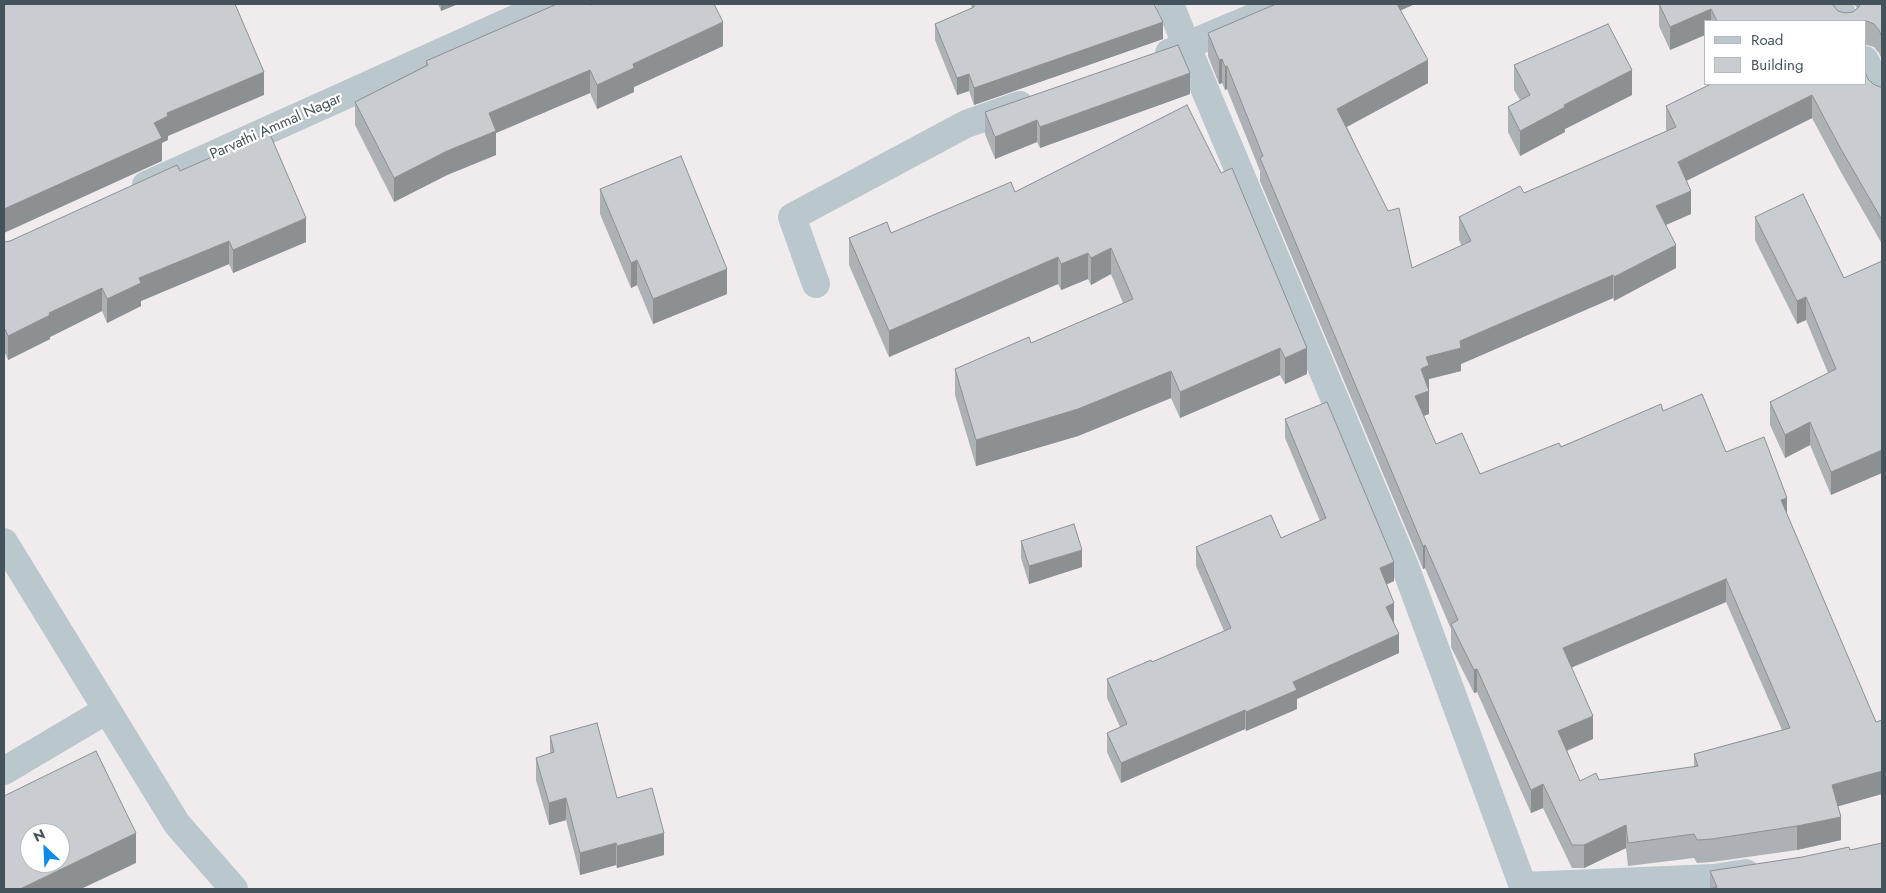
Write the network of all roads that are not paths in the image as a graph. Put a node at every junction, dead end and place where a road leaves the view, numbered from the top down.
1 (548, 4) edge
2 (1170, 4) edge
3 (1285, 4) edge
4 (1837, 4) edge
5 (1845, 20) edge
6 (1187, 48) junction
7 (1150, 60) edge
8 (1866, 62) edge
9 (1882, 95) edge
10 (1039, 98) edge
11 (122, 196) edge
12 (816, 284) dead end
13 (4, 542) edge
14 (107, 710) junction
15 (4, 771) edge
16 (1774, 869) edge
17 (1523, 888) edge
18 (234, 889) edge

1 - 11 street, Parvathi Ammal Nagar
2 - 6 street
3 - 6 street
4 - 5 street
6 - 7 street
6 - 17 street
8 - 9 street
10 - 12 street
13 - 14 street
14 - 15 street
14 - 18 street
16 - 17 street

